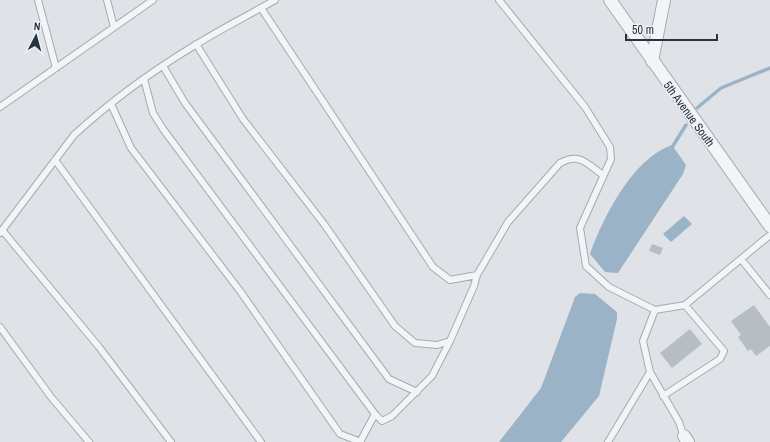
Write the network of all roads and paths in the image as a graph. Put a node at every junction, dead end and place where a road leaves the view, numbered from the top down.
1 (38, 0) edge
2 (107, 0) edge
3 (153, 0) edge
4 (275, 0) edge
5 (499, 0) edge
6 (610, 0) edge
7 (664, 0) edge
8 (261, 8) junction
9 (114, 27) junction
10 (196, 44) junction
11 (652, 61) junction
12 (163, 66) junction
13 (56, 68) junction
14 (144, 79) junction
15 (111, 104) junction
16 (0, 108) edge
17 (55, 160) junction
18 (603, 175) junction
19 (770, 226) edge
20 (1, 232) edge
21 (770, 235) edge
22 (741, 258) junction
23 (476, 275) junction
24 (770, 294) edge
25 (685, 304) junction
26 (655, 310) junction
27 (0, 327) edge
28 (450, 341) junction
29 (650, 372) junction
30 (417, 392) junction
31 (663, 396) junction
32 (375, 414) junction
33 (685, 440) edge
34 (89, 442) edge
35 (171, 442) edge
36 (261, 442) edge
37 (361, 442) edge
38 (608, 442) edge

1 - 13 lane
2 - 9 lane
3 - 9 lane
4 - 8 lane
5 - 18 lane
6 - 11 street, 5th Avenue South
7 - 11 street
8 - 10 lane
8 - 23 lane
9 - 13 lane
10 - 12 lane
10 - 28 lane
11 - 19 street, 5th Avenue South
12 - 14 lane
12 - 30 lane
13 - 16 lane
14 - 15 lane
14 - 32 lane
15 - 17 lane
15 - 37 lane
17 - 20 lane
17 - 36 lane
18 - 23 lane
18 - 26 lane
20 - 35 lane
21 - 22 lane
22 - 24 lane
22 - 25 lane
23 - 28 lane
25 - 26 lane
25 - 31 lane
26 - 29 lane
27 - 34 lane
28 - 30 lane
29 - 31 lane
29 - 38 lane
30 - 32 lane
31 - 33 lane
32 - 37 lane

